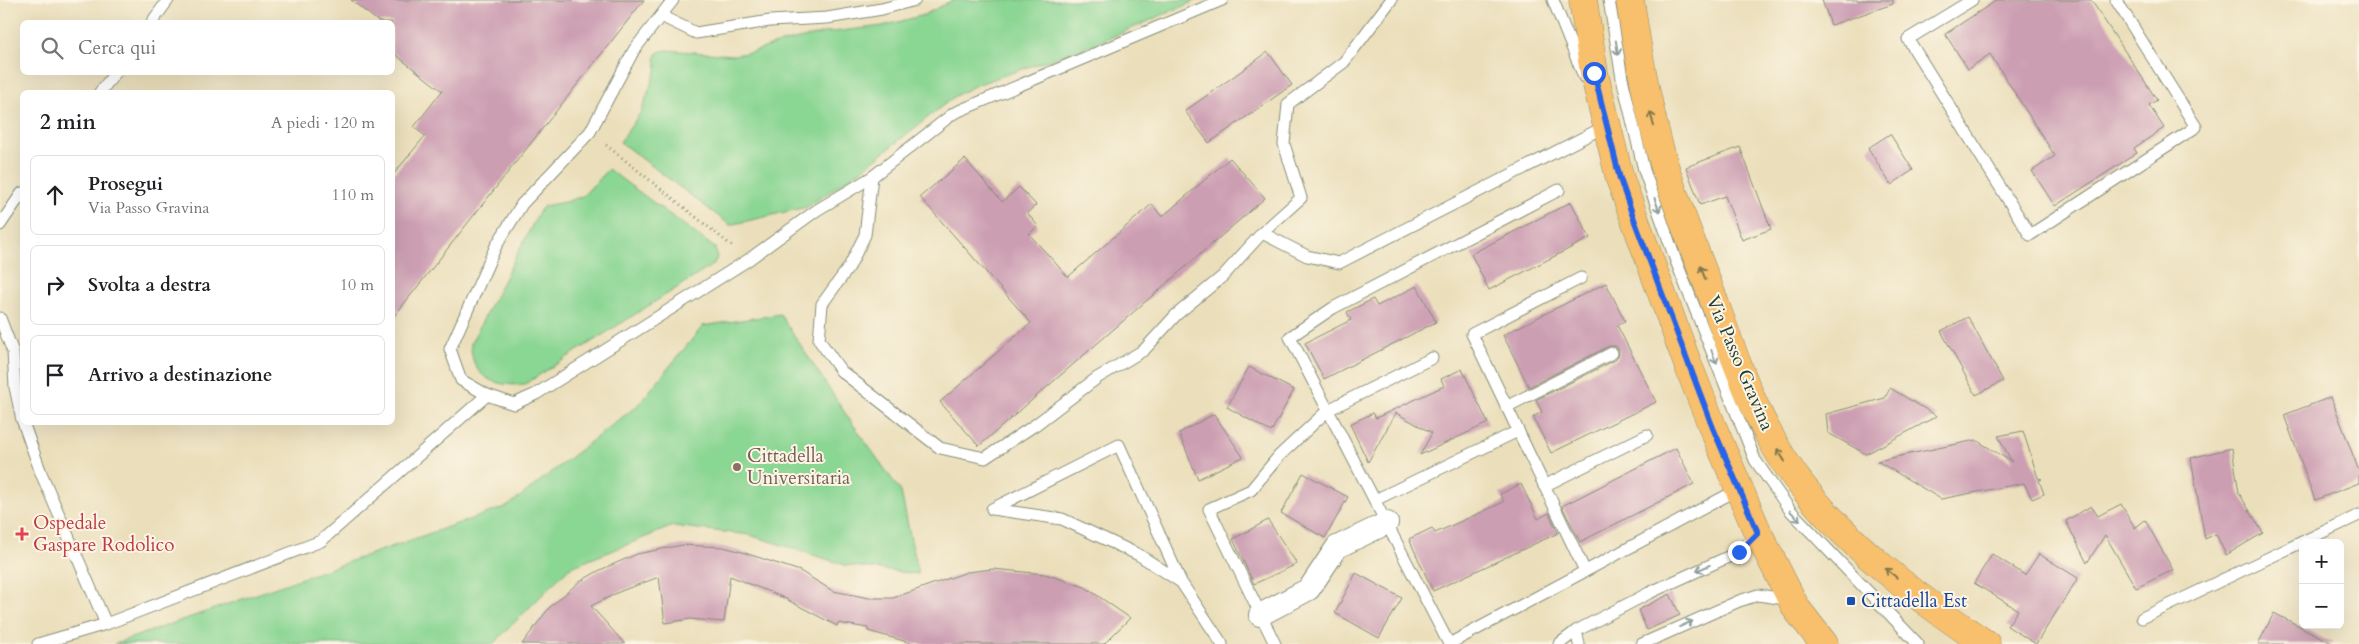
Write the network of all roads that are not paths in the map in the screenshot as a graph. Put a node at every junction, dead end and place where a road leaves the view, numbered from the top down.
1 (168, 0) edge
2 (673, 0) edge
3 (915, 0) edge
4 (1222, 0) edge
5 (1391, 0) edge
6 (1554, 0) edge
7 (1583, 0) edge
8 (1609, 0) edge
9 (1630, 0) edge
10 (1972, 0) edge
11 (2116, 0) edge
12 (661, 16) junction
13 (153, 20) edge
14 (114, 75) edge
15 (102, 90) edge
16 (1606, 126) junction
17 (872, 177) junction
18 (1559, 190) dead end
19 (20, 196) edge
20 (0, 225) edge
21 (1262, 233) junction
22 (1581, 278) dead end
23 (0, 318) edge
24 (1612, 353) dead end
25 (1432, 358) dead end
26 (487, 395) junction
27 (1506, 407) junction
28 (20, 408) edge
29 (1328, 410) junction
30 (24, 425) edge
31 (1518, 431) junction
32 (1647, 435) dead end
33 (1544, 486) junction
34 (1739, 489) junction
35 (1375, 500) junction
36 (2359, 515) edge
37 (1387, 523) junction
38 (1758, 533) junction
39 (1586, 572) junction
40 (1181, 582) junction
41 (1796, 608) junction
42 (1260, 615) junction
43 (2142, 618) dead end
44 (106, 624) junction
45 (1576, 632) junction
46 (38, 644) edge
47 (1222, 644) edge
48 (1275, 644) edge
49 (1449, 644) edge
50 (1559, 644) edge
51 (1580, 644) edge
52 (1642, 644) edge
53 (1824, 644) edge
54 (1918, 644) edge
55 (1986, 644) edge

1 - 13 lane
2 - 12 lane
3 - 12 lane
4 - 17 lane
5 - 21 lane
6 - 16 lane
7 - 16 main road
8 -> 54 lane
55 -> 9 main road, Via Passo Gravina
10 - 11 lane
12 - 26 lane
14 - 15 lane
16 - 21 lane
16 - 34 main road
17 - 21 lane
17 - 26 lane
18 - 29 lane
19 - 20 lane
22 - 27 lane
23 - 28 lane
24 - 27 lane
25 - 29 lane
26 - 44 lane
27 - 31 lane
29 - 35 lane
29 - 42 lane
30 - 44 lane
31 - 33 lane
31 - 35 lane
32 - 33 lane
33 - 39 lane
34 - 38 main road
34 - 39 lane
35 - 37 lane
36 - 43 lane
37 - 42 street
37 - 49 lane
38 - 41 main road
38 -> 45 lane
39 - 49 lane
40 - 40 lane
40 - 47 lane
52 -> 41 lane
41 - 53 main road
42 - 48 lane
44 - 46 lane
45 - 50 lane
45 - 51 lane

